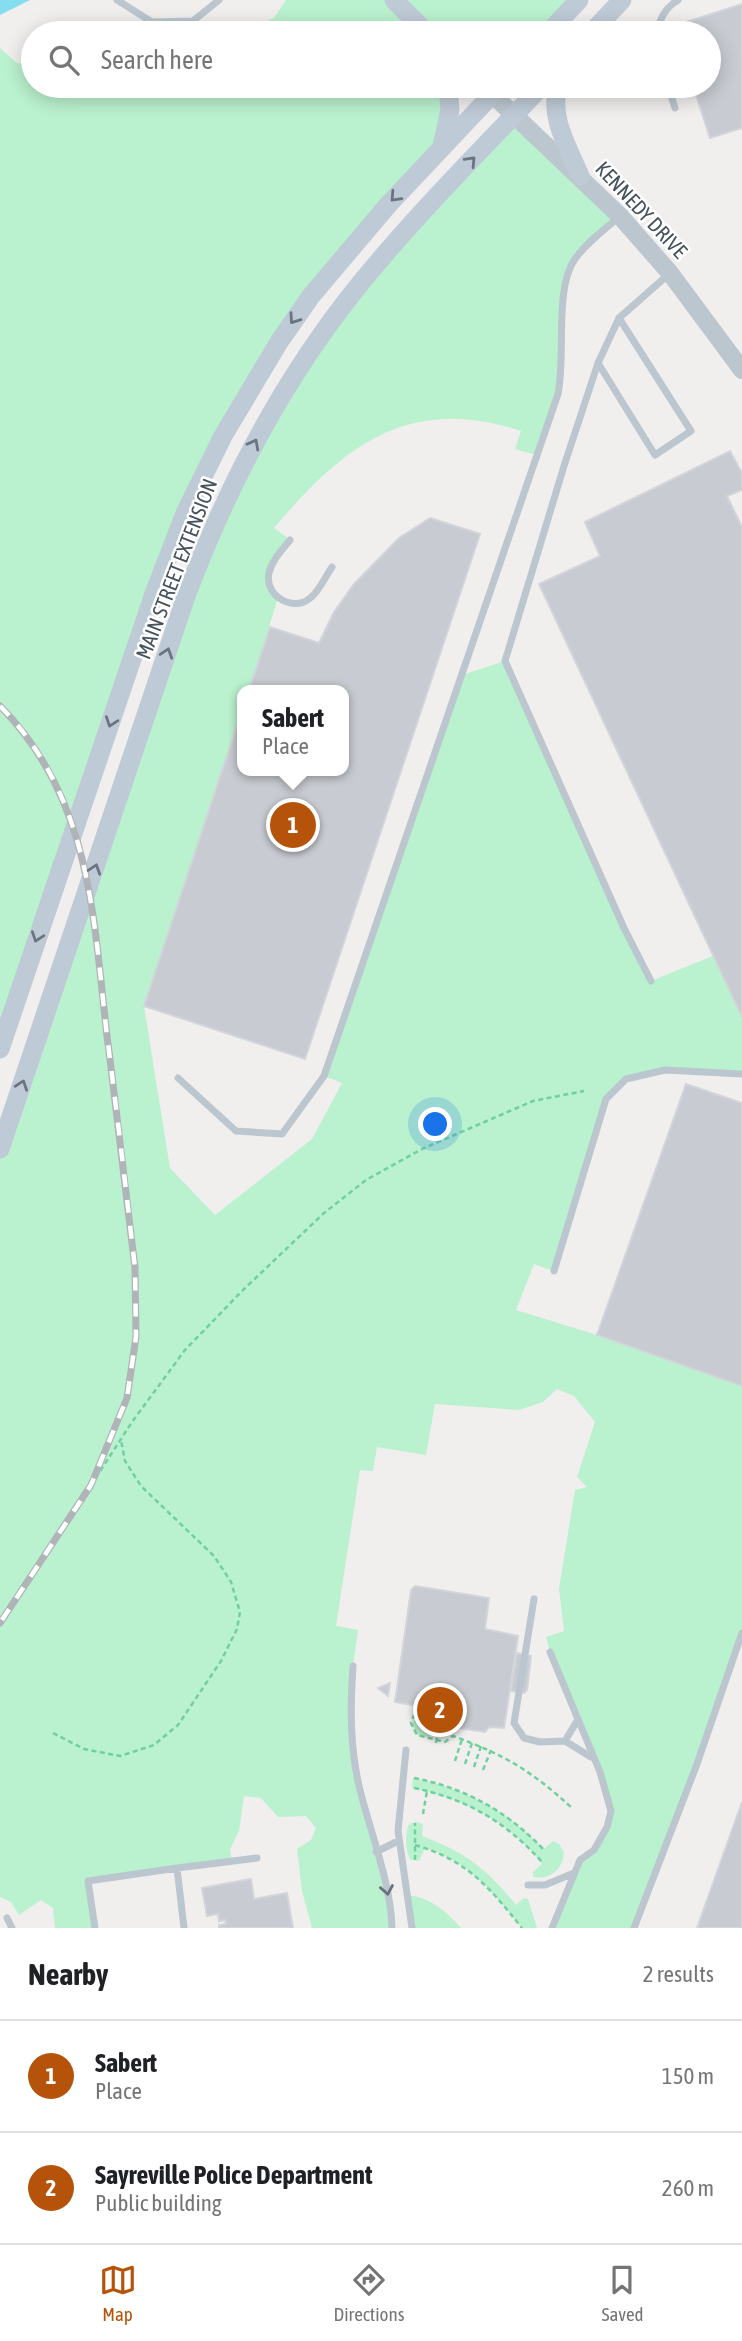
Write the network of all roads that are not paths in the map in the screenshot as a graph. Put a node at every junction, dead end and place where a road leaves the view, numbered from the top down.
1 (117, 0) edge
2 (219, 0) edge
3 (393, 0) edge
4 (579, 0) edge
5 (622, 0) edge
6 (678, 0) edge
7 (150, 21) edge
8 (172, 21) edge
9 (413, 21) edge
10 (559, 21) edge
11 (602, 21) edge
12 (660, 21) edge
13 (449, 98) edge
14 (484, 98) edge
15 (500, 98) edge
16 (530, 98) edge
17 (556, 98) edge
18 (671, 98) edge
19 (675, 108) dead end
20 (514, 115) junction
21 (442, 147) junction
22 (580, 176) junction
23 (620, 216) junction
24 (670, 273) junction
25 (619, 318) junction
26 (598, 363) junction
27 (742, 370) edge
28 (290, 540) dead end
29 (332, 567) dead end
30 (651, 981) dead end
31 (0, 1048) edge
32 (742, 1074) edge
33 (178, 1078) dead end
34 (0, 1149) edge
35 (554, 1271) dead end
36 (534, 1599) dead end
37 (742, 1633) edge
38 (550, 1652) dead end
39 (353, 1666) dead end
40 (577, 1721) junction
41 (565, 1741) junction
42 (406, 1750) dead end
43 (593, 1758) junction
44 (398, 1841) junction
45 (376, 1852) junction
46 (257, 1858) dead end
47 (177, 1868) junction
48 (575, 1872) junction
49 (528, 1885) dead end
50 (7, 1918) dead end
51 (12, 1928) edge
52 (95, 1928) edge
53 (184, 1928) edge
54 (392, 1928) edge
55 (412, 1928) edge
56 (552, 1928) edge
57 (634, 1928) edge

1 - 7 lane
2 - 8 lane
3 - 9 main road
4 - 10 main road
5 - 11 main road
6 - 12 lane
13 - 21 main road
14 - 21 main road, MAIN STREET EXTENSION
15 - 20 street, KENNEDY DRIVE
16 - 20 main road, MAIN STREET EXTENSION
17 - 22 main road
18 - 19 lane
20 - 22 street, KENNEDY DRIVE
34 -> 20 main road, MAIN STREET EXTENSION
21 -> 31 main road, MAIN STREET EXTENSION
22 - 23 street, KENNEDY DRIVE
23 - 24 street, KENNEDY DRIVE
23 - 33 lane
24 - 25 lane
24 - 27 street, KENNEDY DRIVE
25 - 26 lane
25 - 26 lane
26 - 30 lane
28 - 29 lane
32 - 35 lane
36 - 41 lane
37 - 57 lane
38 - 40 lane
39 - 45 lane
40 - 41 lane
40 - 43 lane
41 - 43 lane
42 - 44 lane
43 - 48 lane
44 - 45 lane
44 - 55 lane
45 -> 54 lane
46 - 47 lane
47 - 52 lane
47 - 53 lane
48 - 49 lane
48 - 56 lane
50 - 51 lane

